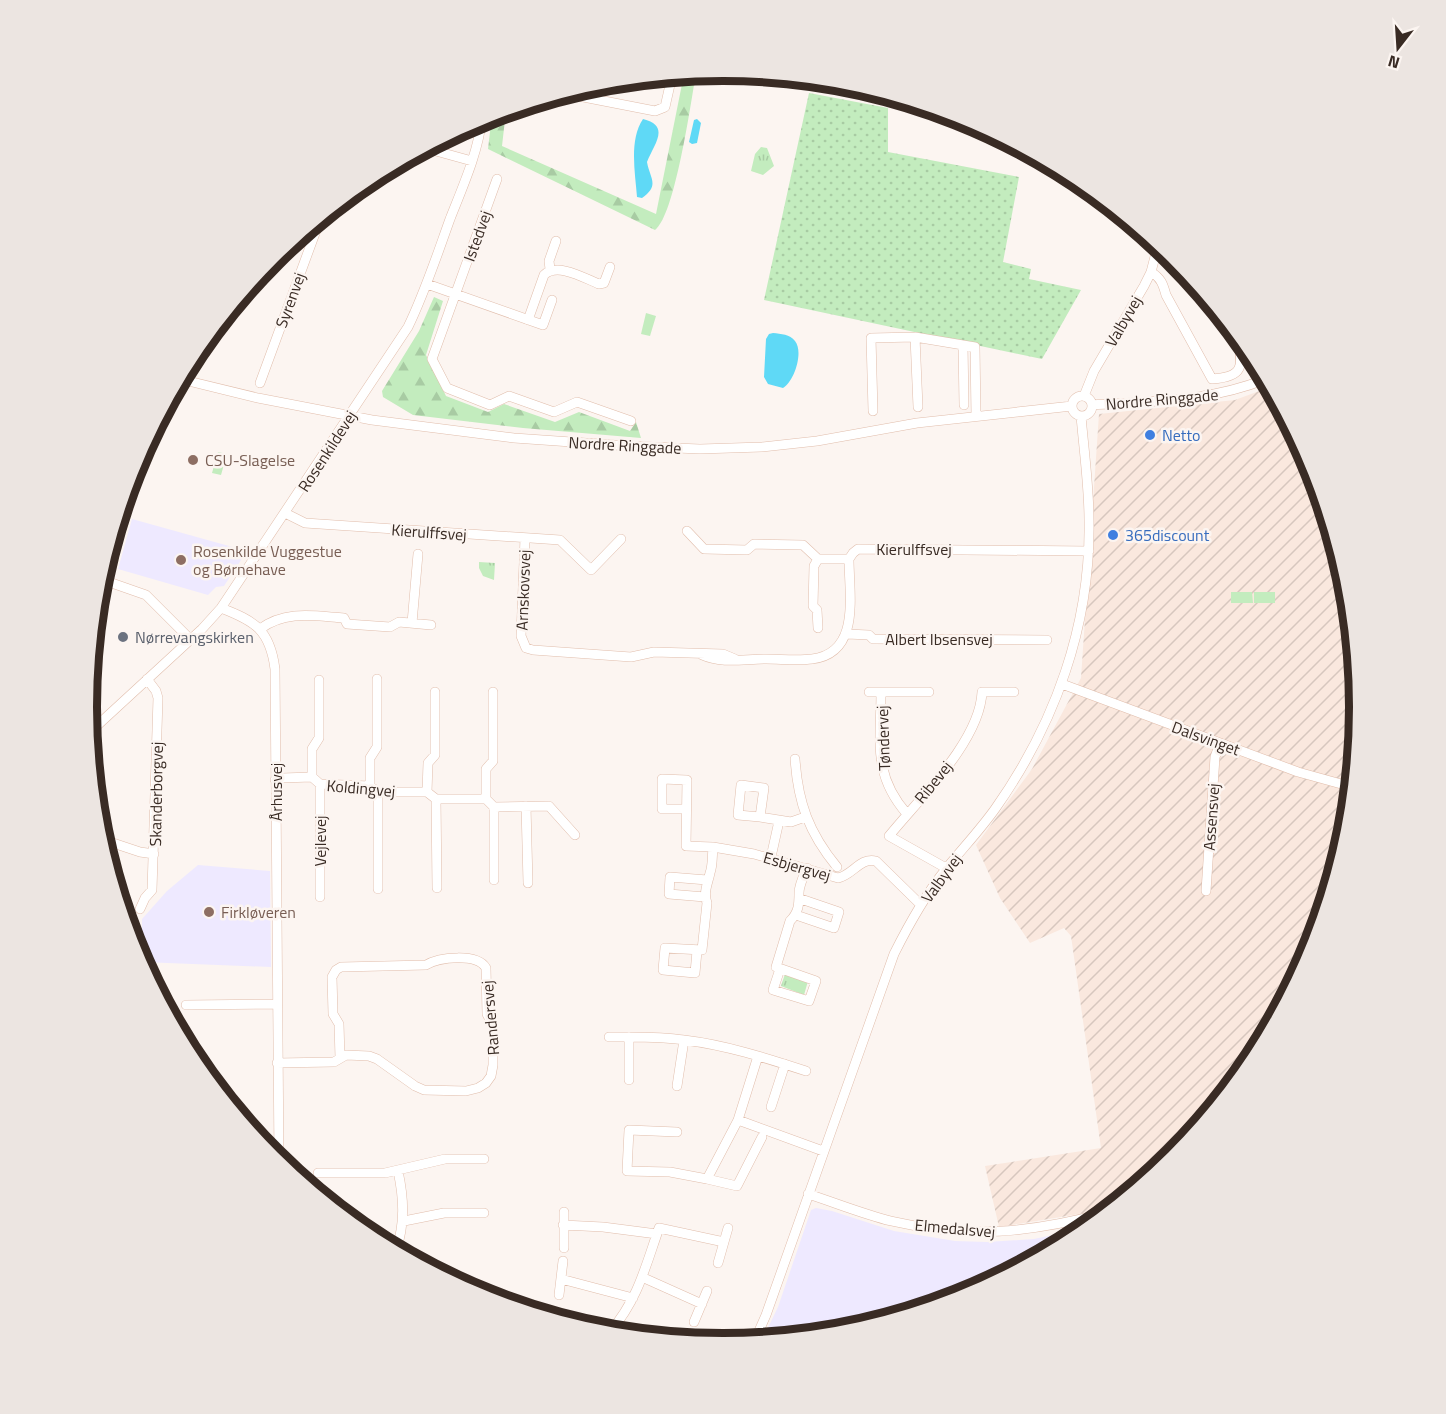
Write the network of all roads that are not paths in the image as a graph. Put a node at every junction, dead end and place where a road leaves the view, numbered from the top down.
1 (670, 83) edge
2 (583, 97) edge
3 (480, 130) edge
4 (436, 151) edge
5 (472, 161) junction
6 (497, 179) dead end
7 (316, 231) edge
8 (556, 241) dead end
9 (1156, 254) edge
10 (610, 267) dead end
11 (550, 269) junction
12 (1151, 272) junction
13 (427, 284) junction
14 (456, 294) junction
15 (552, 300) dead end
16 (528, 320) junction
17 (915, 337) junction
18 (963, 345) junction
19 (1241, 358) edge
20 (189, 381) edge
21 (1257, 382) edge
22 (260, 383) dead end
23 (1084, 396) junction
24 (964, 405) dead end
25 (1092, 405) junction
26 (1072, 406) junction
27 (918, 407) dead end
28 (873, 411) dead end
29 (976, 416) junction
30 (1081, 416) junction
31 (349, 417) junction
32 (631, 421) dead end
33 (285, 513) junction
34 (687, 531) dead end
35 (525, 538) junction
36 (621, 539) dead end
37 (1089, 551) junction
38 (418, 554) dead end
39 (818, 559) junction
40 (849, 559) junction
41 (110, 582) edge
42 (221, 608) junction
43 (412, 623) junction
44 (431, 625) dead end
45 (818, 628) dead end
46 (260, 629) junction
47 (847, 634) junction
48 (190, 639) junction
49 (1047, 640) dead end
50 (147, 679) junction
51 (319, 680) dead end
52 (377, 680) dead end
53 (1062, 684) junction
54 (435, 692) dead end
55 (493, 692) dead end
56 (869, 692) dead end
57 (881, 692) junction
58 (929, 692) dead end
59 (1014, 692) dead end
60 (97, 725) edge
61 (1220, 743) junction
62 (795, 759) dead end
63 (312, 777) junction
64 (275, 780) junction
65 (320, 784) junction
66 (1344, 784) edge
67 (374, 789) junction
68 (428, 792) junction
69 (486, 799) junction
70 (436, 800) junction
71 (526, 806) junction
72 (494, 807) junction
73 (687, 809) dead end
74 (906, 814) junction
75 (805, 817) junction
76 (760, 818) dead end
77 (779, 821) junction
78 (575, 835) dead end
79 (112, 843) edge
80 (713, 847) junction
81 (154, 854) junction
82 (771, 857) junction
83 (837, 867) dead end
84 (807, 868) junction
85 (946, 868) junction
86 (494, 880) dead end
87 (707, 880) junction
88 (528, 883) dead end
89 (437, 888) dead end
90 (378, 890) dead end
91 (1206, 891) dead end
92 (320, 897) dead end
93 (705, 897) junction
94 (801, 899) junction
95 (921, 905) junction
96 (140, 909) dead end
97 (796, 915) junction
98 (697, 951) dead end
99 (780, 969) junction
100 (277, 1004) junction
101 (186, 1005) dead end
102 (609, 1037) dead end
103 (629, 1037) junction
104 (684, 1040) junction
105 (758, 1056) junction
106 (340, 1058) junction
107 (278, 1063) junction
108 (785, 1064) junction
109 (806, 1071) dead end
110 (629, 1080) dead end
111 (677, 1086) dead end
112 (771, 1107) dead end
113 (738, 1120) junction
114 (677, 1132) dead end
115 (762, 1137) dead end
116 (279, 1149) edge
117 (824, 1151) junction
118 (484, 1159) dead end
119 (398, 1171) junction
120 (318, 1173) dead end
121 (707, 1179) junction
122 (808, 1194) junction
123 (564, 1212) dead end
124 (484, 1213) dead end
125 (1083, 1219) edge
126 (404, 1221) junction
127 (564, 1225) junction
128 (728, 1228) dead end
129 (657, 1234) junction
130 (398, 1242) edge
131 (724, 1242) junction
132 (564, 1248) dead end
133 (563, 1261) dead end
134 (717, 1263) dead end
135 (644, 1278) junction
136 (561, 1279) junction
137 (707, 1292) dead end
138 (560, 1295) dead end
139 (633, 1298) junction
140 (702, 1304) junction
141 (694, 1322) dead end
142 (617, 1324) edge
143 (759, 1332) edge

1 - 2 street
3 - 5 street, Rosenkildevej
4 - 5 street
5 - 13 street, Rosenkildevej
6 - 14 street, Istedvej
7 - 22 street, Syrenvej
8 - 11 street
9 - 12 street, Valbyvej
10 - 11 street
11 - 16 street
12 - 19 street
12 - 23 street, Valbyvej
13 - 14 street
13 - 31 street, Rosenkildevej
14 - 16 street
14 - 32 street, Istedvej
15 - 16 street
17 - 18 street
17 - 27 street
17 - 28 street
18 - 24 street
18 - 29 street
20 - 31 street, Nordre Ringgade
21 - 25 street, Nordre Ringgade
23 - 25 street
23 - 26 street
25 - 30 street
26 - 29 street, Nordre Ringgade
26 - 30 street
29 - 31 street, Nordre Ringgade
30 - 37 street, Valbyvej
31 - 33 street, Rosenkildevej
33 - 35 street, Kierulffsvej
33 - 42 street, Rosenkildevej
34 - 39 street
35 - 36 street, Kierulffsvej
35 - 47 street, Arnskovsvej
37 - 40 street, Kierulffsvej
37 - 53 street, Valbyvej
38 - 43 street
39 - 40 street, Kierulffsvej
39 - 45 street
40 - 47 street
41 - 48 street
42 - 46 street
42 - 48 street, Rosenkildevej
43 - 44 street
43 - 46 street
46 - 64 street, Århusvej
47 - 49 street, Albert Ibsensvej
48 - 50 street, Rosenkildevej
50 - 60 street, Rosenkildevej
50 - 81 street, Skanderborgvej
51 - 63 street
52 - 67 street
53 - 61 street, Dalsvinget
53 - 85 street, Valbyvej
54 - 68 street
55 - 69 street
56 - 57 street, Tøndervej
57 - 58 street, Tøndervej
57 - 74 street, Tøndervej
59 - 74 street, Ribevej
61 - 66 street, Dalsvinget
61 - 91 street, Assensvej
62 - 75 street
63 - 64 street, Koldingvej
63 - 65 street, Koldingvej
64 - 100 street, Århusvej
65 - 67 street, Koldingvej
65 - 92 street, Vejlevej
67 - 68 street, Koldingvej
67 - 90 street
68 - 70 street
69 - 70 street
69 - 72 street
70 - 89 street
71 - 72 street
71 - 78 street
71 - 88 street
72 - 86 street
73 - 80 street, Esbjergvej
74 - 85 street, Ribevej
75 - 77 street
75 - 83 street
76 - 77 street
77 - 82 street
79 - 81 street
80 - 82 street, Esbjergvej
80 - 87 street
81 - 96 street, Skanderborgvej
82 - 84 street, Esbjergvej
84 - 94 street
84 - 95 street, Esbjergvej
85 - 95 street, Valbyvej
87 - 93 street
87 - 93 street
93 - 98 street
94 - 97 street
94 - 97 street
95 - 117 street, Valbyvej
97 - 99 street
99 - 99 street
100 - 101 street
100 - 107 street, Århusvej
102 - 103 street
103 - 104 street
103 - 110 street
104 - 105 street
104 - 111 street
105 - 108 street
105 - 113 street
106 - 106 street, Randersvej
106 - 107 street, Randersvej
107 - 116 street, Århusvej
108 - 109 street
108 - 112 street
113 - 117 street
113 - 121 street
114 - 121 street
115 - 121 street
117 - 122 street, Valbyvej
118 - 119 street
119 - 120 street
119 - 126 street
122 - 125 street, Elmedalsvej
122 - 143 street, Valbyvej
123 - 127 street
124 - 126 street
126 - 130 street
127 - 129 street
127 - 132 street
128 - 131 street
129 - 131 street
129 - 135 street
131 - 134 street
133 - 136 street
135 - 139 street
135 - 140 street
136 - 138 street
136 - 139 street
137 - 140 street
139 - 142 street
140 - 141 street

